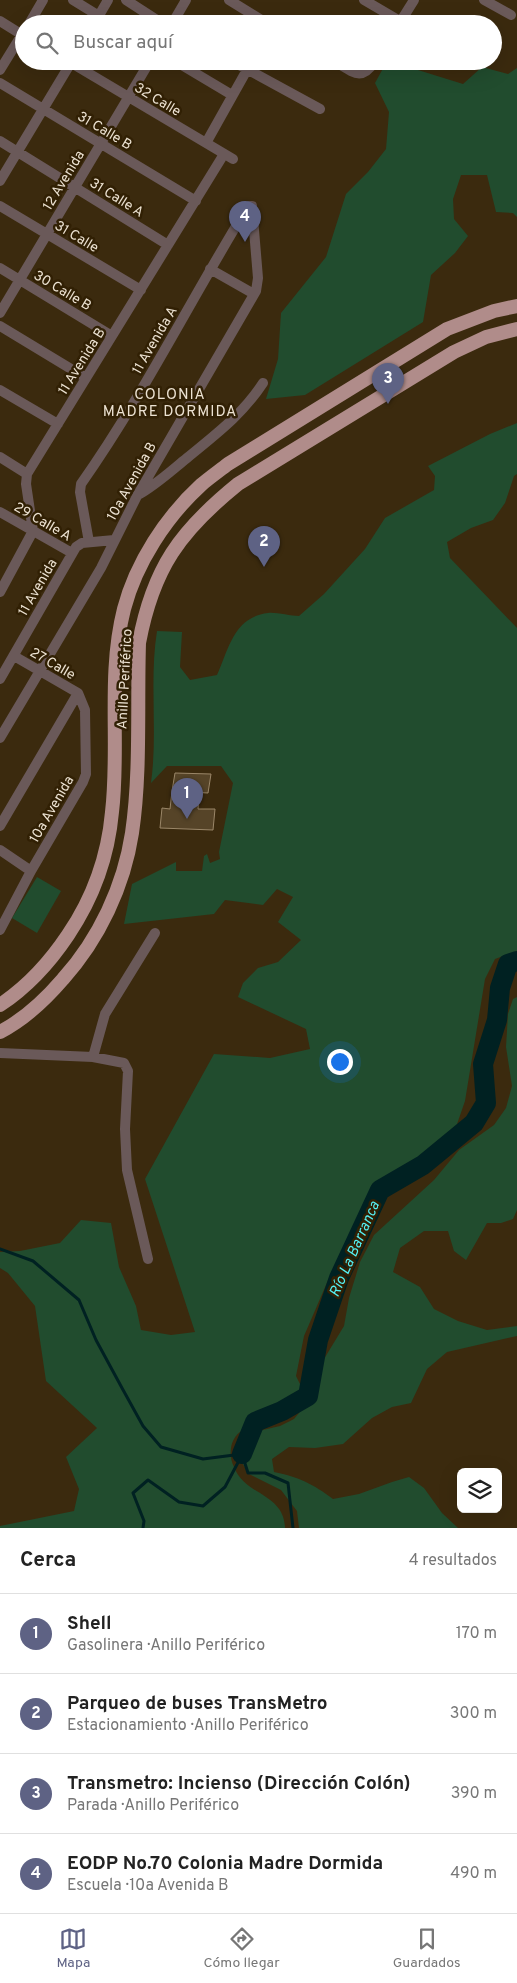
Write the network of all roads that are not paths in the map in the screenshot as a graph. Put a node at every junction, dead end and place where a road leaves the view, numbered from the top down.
1 (43, 0) edge
2 (72, 0) edge
3 (108, 0) edge
4 (126, 0) edge
5 (186, 0) edge
6 (229, 0) edge
7 (364, 0) edge
8 (414, 0) edge
9 (484, 0) edge
10 (34, 15) edge
11 (90, 15) edge
12 (99, 15) edge
13 (149, 15) edge
14 (177, 15) edge
15 (253, 15) edge
16 (388, 15) edge
17 (406, 15) edge
18 (511, 15) dead end
19 (0, 21) edge
20 (15, 29) edge
21 (15, 47) edge
22 (0, 70) edge
23 (65, 70) edge
24 (83, 70) edge
25 (144, 70) edge
26 (190, 70) edge
27 (248, 70) edge
28 (257, 70) edge
29 (350, 70) edge
30 (368, 70) edge
31 (0, 83) edge
32 (232, 95) junction
33 (128, 97) junction
34 (43, 108) junction
35 (320, 109) dead end
36 (0, 141) edge
37 (101, 143) junction
38 (206, 143) junction
39 (18, 152) junction
40 (229, 157) joint
41 (0, 181) edge
42 (75, 187) junction
43 (196, 201) junction
44 (0, 206) edge
45 (248, 208) joint
46 (47, 234) junction
47 (168, 245) junction
48 (0, 268) edge
49 (210, 268) junction
50 (20, 280) junction
51 (140, 290) junction
52 (254, 294) junction
53 (517, 306) edge
54 (0, 313) edge
55 (0, 326) edge
56 (517, 329) edge
57 (112, 336) junction
58 (86, 378) junction
59 (263, 383) dead end
60 (0, 390) edge
61 (58, 424) junction
62 (0, 457) edge
63 (27, 474) junction
64 (137, 496) junction
65 (0, 512) edge
66 (33, 531) junction
67 (114, 540) junction
68 (89, 542) junction
69 (72, 553) junction
70 (3, 580) edge
71 (0, 592) edge
72 (14, 656) junction
73 (41, 671) junction
74 (0, 679) edge
75 (78, 693) junction
76 (0, 738) edge
77 (0, 826) edge
78 (0, 850) edge
79 (31, 871) junction
80 (0, 930) edge
81 (155, 933) dead end
82 (0, 1005) edge
83 (0, 1032) edge
84 (0, 1053) edge
85 (93, 1057) junction
86 (148, 1259) dead end

1 - 10 street
2 - 11 street
3 - 12 street
4 - 13 street
5 - 14 street
6 - 15 street
7 - 16 street
8 - 17 street
9 - 18 street
19 - 20 street
21 - 22 street
23 - 34 street
24 - 33 street, 32 Calle
25 - 33 street, 12 Avenida
26 - 32 street
27 - 32 street
28 - 35 street
29 - 30 street
31 - 34 street, 31 Calle B
32 - 38 street
33 - 37 street, 12 Avenida
33 - 38 street, 32 Calle
34 - 37 street, 31 Calle B
34 - 39 street
36 - 39 street, 31 Calle A
37 - 42 street, 12 Avenida
37 - 43 street, 31 Calle B
38 - 40 street, 32 Calle
39 - 41 street
39 - 42 street, 31 Calle A
40 - 43 street, 11 Avenida B
42 - 46 street, 12 Avenida
42 - 47 street, 31 Calle A
43 - 47 street, 11 Avenida B
44 - 46 street, 31 Calle
45 - 49 street, 11 Avenida A
45 - 52 street, 10a Avenida B
46 - 50 street, 12 Avenida
46 - 51 street, 31 Calle
47 - 51 street, 11 Avenida B
48 - 50 street, 30 Calle B
49 - 52 street
49 - 68 street, 11 Avenida A
50 - 54 street, 12 Avenida
50 - 57 street, 30 Calle B
51 - 57 street, 11 Avenida B
52 - 64 street, 10a Avenida B
53 - 82 highway, Anillo Periférico
55 - 58 street
56 - 83 highway, Anillo Periférico
57 - 58 street, 11 Avenida B
58 - 61 street, 11 Avenida B
59 - 64 street
60 - 61 street
61 - 63 street, 11 Avenida B
62 - 63 street
63 - 66 street
64 - 67 street, 10a Avenida B
65 - 66 street, 29 Calle A
66 - 69 street, 29 Calle A
66 - 70 street
67 - 68 street, 29 Calle A
67 - 73 street, 10a Avenida B
68 - 69 street, 11 Avenida
69 - 72 street, 11 Avenida
70 - 71 street
72 - 73 street, 27 Calle
72 - 74 street, 11 Avenida
73 - 75 street, 27 Calle
73 - 76 street, 10a Avenida B
75 - 77 street
75 - 79 street, 10a Avenida
78 - 79 street
79 - 80 street, 10a Avenida
81 - 85 street
84 - 85 street
85 - 86 street

